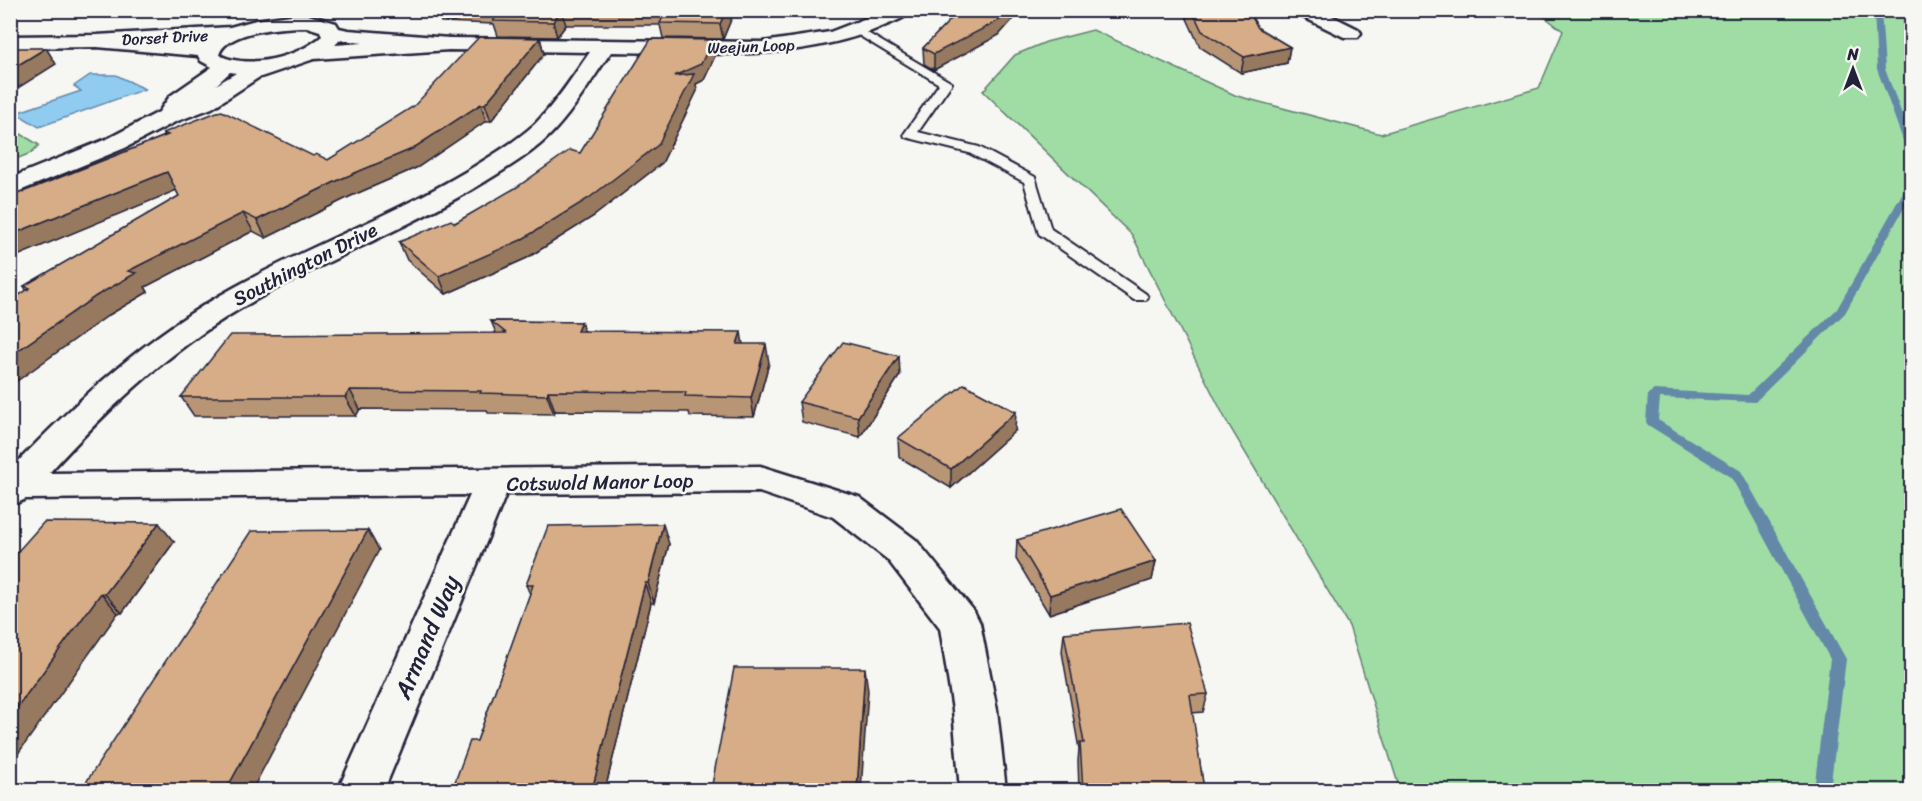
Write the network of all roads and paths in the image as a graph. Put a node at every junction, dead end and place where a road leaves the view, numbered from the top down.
1 (296, 10) edge
2 (903, 10) edge
3 (1304, 10) edge
4 (327, 22) edge
5 (272, 23) junction
6 (859, 31) junction
7 (234, 33) junction
8 (1352, 33) dead end
9 (97, 41) junction
10 (10, 42) edge
11 (449, 44) junction
12 (604, 47) junction
13 (310, 53) junction
14 (216, 58) junction
15 (271, 64) junction
16 (167, 117) junction
17 (10, 188) edge
18 (1140, 297) dead end
19 (492, 483) junction
20 (14, 489) edge
21 (361, 790) edge
22 (983, 790) edge

1 - 5 street
2 - 6 street, Weejun Loop
3 - 8 street
4 - 5 street, Weejun Loop
4 - 11 street, Weejun Loop
4 - 13 street
5 - 7 street
6 - 12 street, Weejun Loop
6 - 18 lane
7 - 9 street, Dorset Drive
7 - 14 street
9 - 10 street, Dorset Drive
9 - 14 street, Dorset Drive
11 - 12 street, Weejun Loop
11 - 13 street, Weejun Loop
12 - 20 street, Southington Drive
13 - 15 street
14 - 15 street, Dorset Drive
14 - 16 street
15 - 16 street
16 - 17 street
19 - 20 street, Cotswold Manor Loop
19 - 21 street, Armand Way
19 - 22 street, Cotswold Manor Loop

